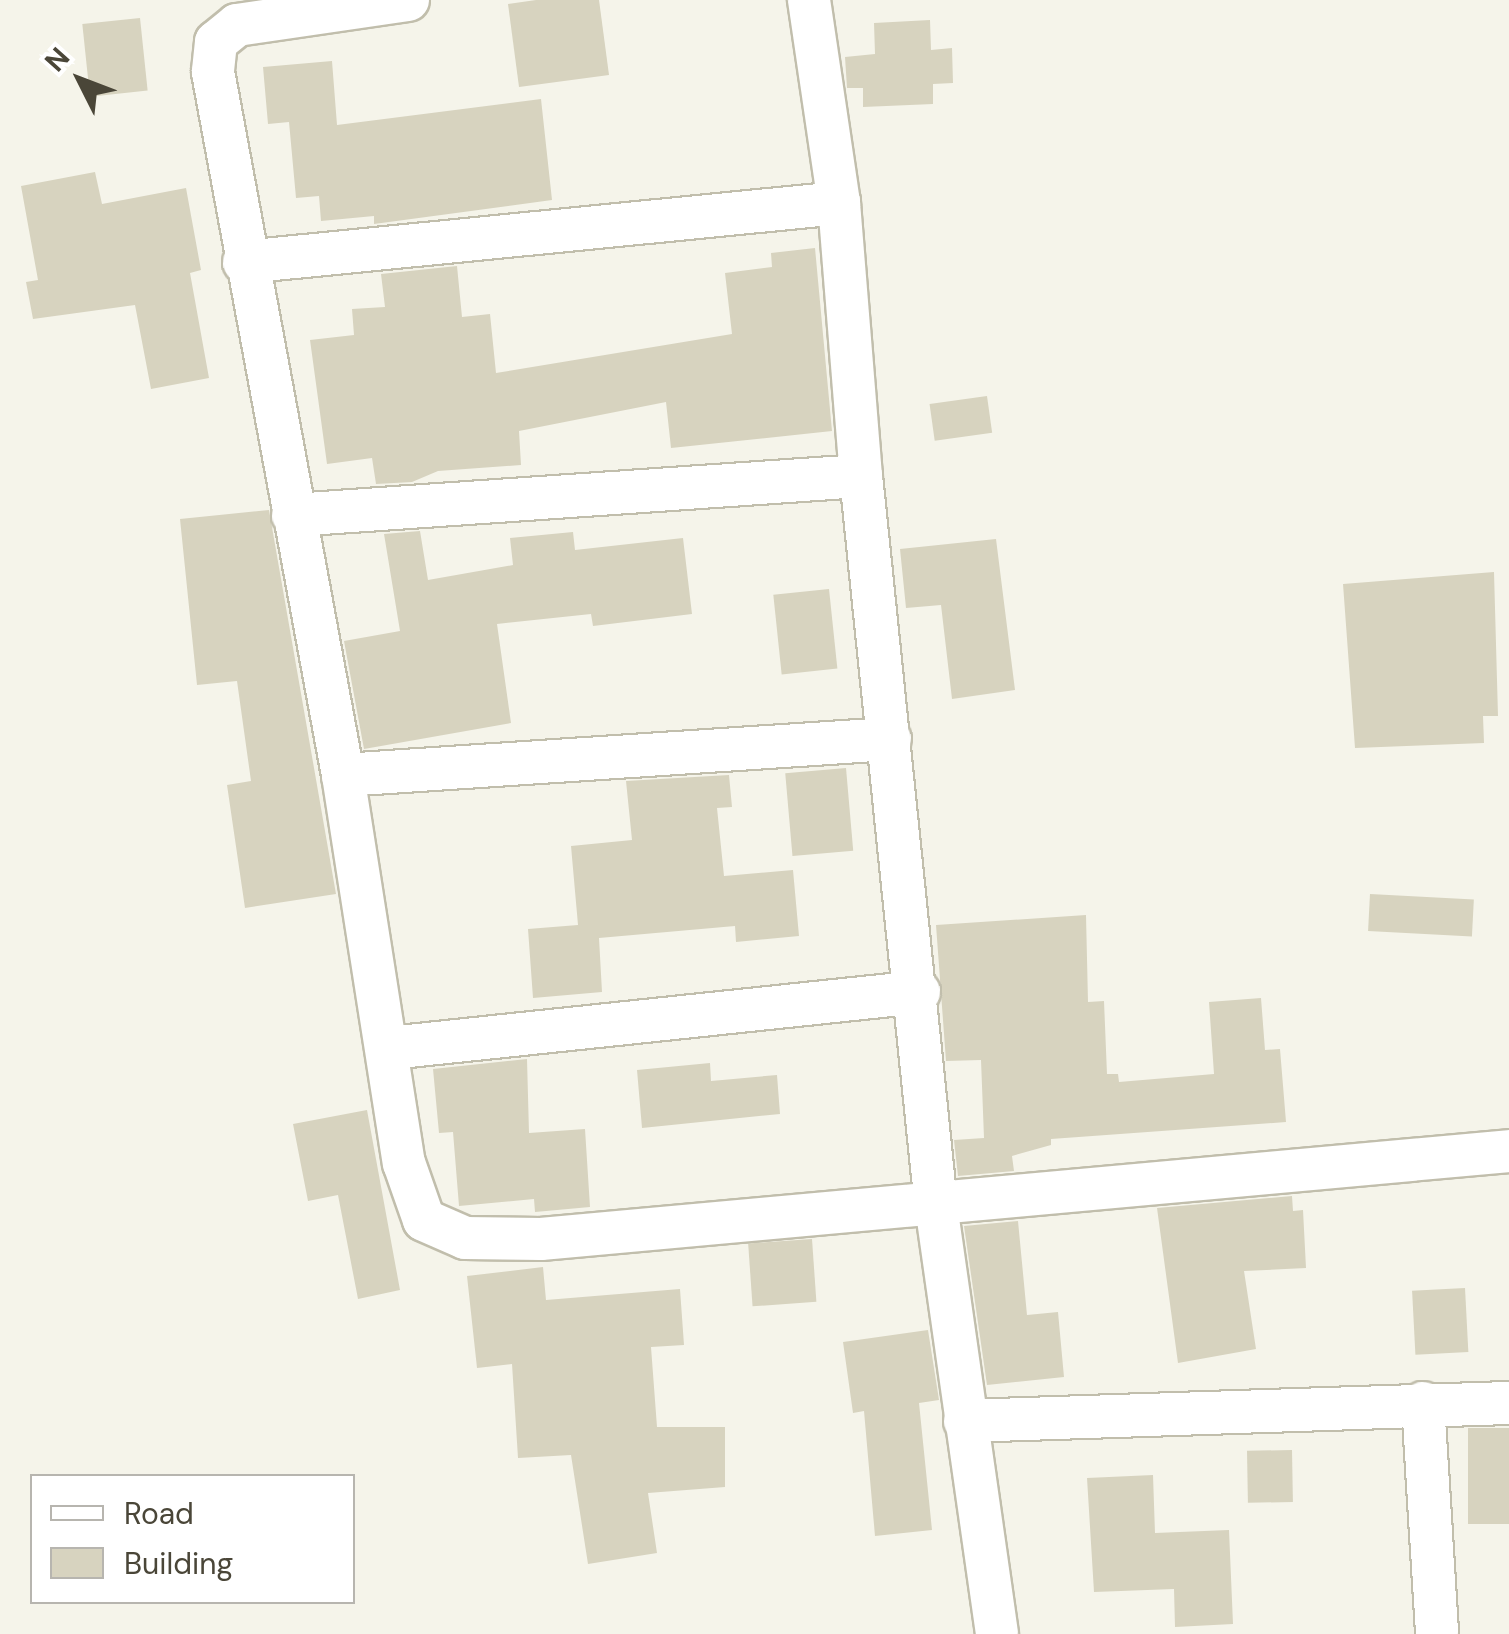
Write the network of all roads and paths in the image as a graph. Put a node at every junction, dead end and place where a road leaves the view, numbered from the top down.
1 (408, 0) edge
2 (809, 0) edge
3 (840, 203) junction
4 (244, 262) junction
5 (860, 476) junction
6 (293, 515) junction
7 (890, 738) junction
8 (344, 776) junction
9 (919, 992) junction
10 (390, 1048) junction
11 (1509, 1151) edge
12 (936, 1204) junction
13 (1509, 1403) edge
14 (1423, 1404) junction
15 (964, 1421) junction
16 (996, 1634) edge
17 (1437, 1634) edge

1 - 4 street
2 - 3 street
3 - 4 street
3 - 5 street
4 - 6 street
5 - 6 street
5 - 7 street
6 - 8 street
7 - 8 street
7 - 9 street
8 - 10 street
9 - 10 street
9 - 12 street
10 - 12 street
11 - 12 street
12 - 15 street
13 - 14 street
14 - 15 street
14 - 17 street
15 - 16 street

